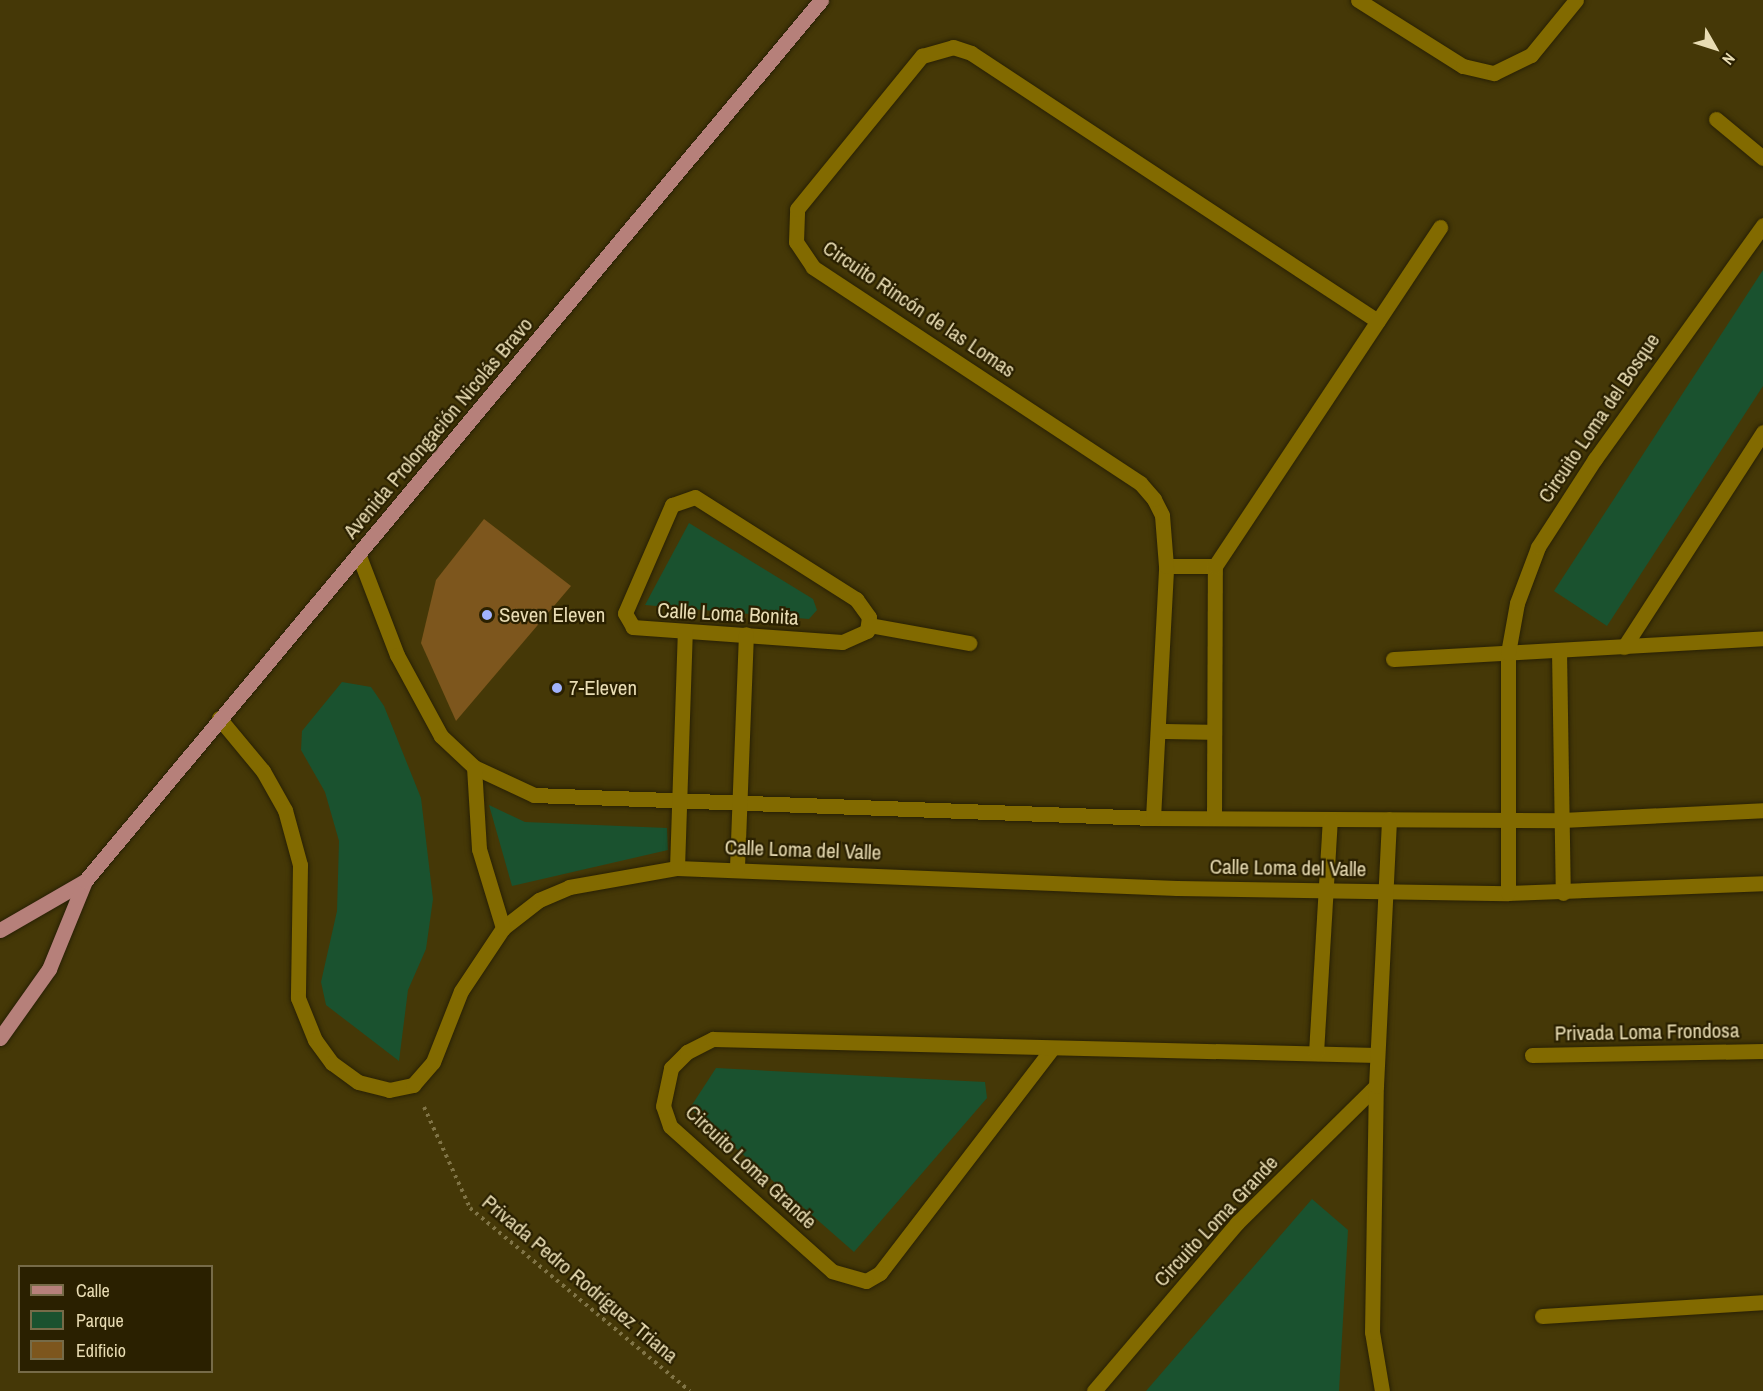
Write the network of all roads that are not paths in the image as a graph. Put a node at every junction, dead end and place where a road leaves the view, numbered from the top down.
1 (822, 0) edge
2 (1358, 0) edge
3 (1576, 0) edge
4 (1716, 119) dead end
5 (1763, 158) edge
6 (1763, 225) edge
7 (1440, 227) dead end
8 (1378, 321) junction
9 (1763, 432) edge
10 (359, 556) junction
11 (1166, 566) junction
12 (1215, 566) junction
13 (869, 625) junction
14 (685, 633) junction
15 (746, 634) junction
16 (1763, 638) edge
17 (969, 643) dead end
18 (1624, 647) junction
19 (1559, 650) junction
20 (1508, 653) junction
21 (1392, 659) dead end
22 (219, 718) junction
23 (1158, 731) junction
24 (1214, 732) junction
25 (474, 767) junction
26 (680, 802) junction
27 (739, 804) junction
28 (1763, 810) edge
29 (1152, 818) junction
30 (1214, 818) junction
31 (1330, 819) junction
32 (1389, 819) junction
33 (1508, 820) junction
34 (1562, 820) junction
35 (736, 867) junction
36 (677, 868) junction
37 (85, 880) junction
38 (1763, 883) edge
39 (1325, 890) junction
40 (1385, 891) junction
41 (1508, 893) junction
42 (1563, 893) junction
43 (503, 928) junction
44 (0, 930) edge
45 (0, 1038) edge
46 (1051, 1050) junction
47 (1763, 1050) edge
48 (1316, 1053) junction
49 (1377, 1055) junction
50 (1532, 1055) dead end
51 (1376, 1086) junction
52 (1763, 1302) edge
53 (1542, 1316) dead end
54 (1094, 1391) edge
55 (1382, 1391) edge

1 - 10 main road, Avenida Prolongación Nicolás Bravo
2 - 3 street
4 - 5 street
6 - 20 street, Circuito Loma del Bosque
7 - 8 street
8 - 11 street, Circuito Rincón de las Lomas
8 - 12 street
9 - 18 street
10 - 22 main road, Avenida Prolongación Nicolás Bravo
10 - 25 street, Calle Loma del Valle
11 - 12 street
11 - 23 street, Circuito Rincón de las Lomas
12 - 24 street
13 - 14 street, Calle Loma Bonita
13 - 15 street, Calle Loma Bonita
13 - 17 street
14 - 15 street, Calle Loma Bonita
14 - 26 street
15 - 27 street
16 - 18 street
18 - 19 street
19 - 20 street
19 - 34 street
20 - 21 street
20 - 33 street, Circuito Loma del Bosque
22 - 37 main road, Avenida Prolongación Nicolás Bravo
22 - 43 street, Calle Loma del Valle
23 - 24 street
23 - 29 street, Circuito Rincón de las Lomas
24 - 30 street
25 - 26 street, Calle Loma del Valle
25 - 43 street
26 - 27 street, Calle Loma del Valle
26 - 36 street
27 - 29 street, Calle Loma del Valle
27 - 35 street
28 - 34 street, Calle Loma del Valle
29 - 30 street, Calle Loma del Valle
30 - 31 street, Calle Loma del Valle
31 - 32 street, Calle Loma del Valle
31 - 39 street
32 - 33 street, Calle Loma del Valle
32 - 40 street
33 - 34 street, Calle Loma del Valle
33 - 41 street, Circuito Loma del Bosque
34 - 42 street
35 - 36 street, Calle Loma del Valle
35 - 39 street, Calle Loma del Valle
36 - 43 street, Calle Loma del Valle
37 - 44 main road, Avenida Prolongación Nicolás Bravo
37 - 45 main road, Avenida Prolongación Nicolás Bravo
38 - 42 street, Calle Loma del Valle
39 - 40 street, Calle Loma del Valle
39 - 48 street
40 - 41 street, Calle Loma del Valle
40 - 49 street
41 - 42 street, Calle Loma del Valle
46 - 46 street, Circuito Loma Grande
46 - 48 street, Circuito Loma Grande
47 - 50 street, Privada Loma Frondosa
48 - 49 street, Circuito Loma Grande
49 - 51 street
51 - 54 street, Circuito Loma Grande
51 - 55 street
52 - 53 street

